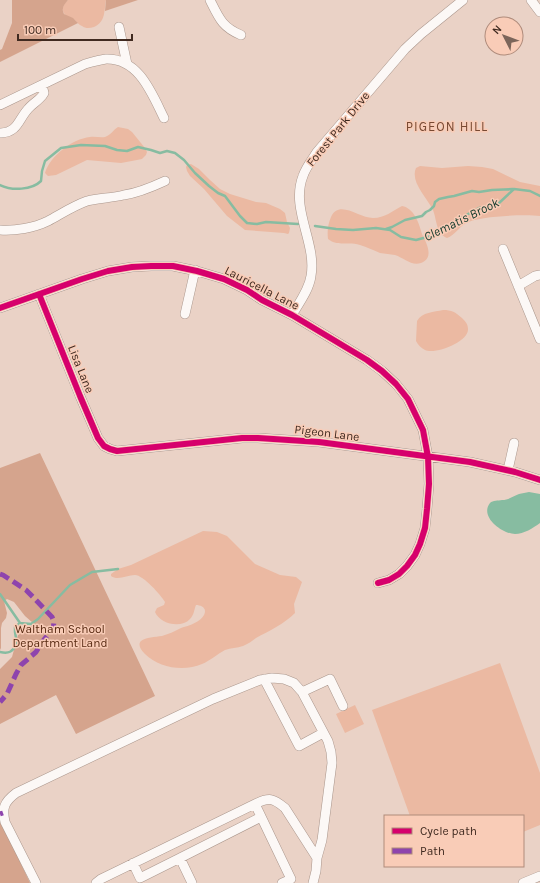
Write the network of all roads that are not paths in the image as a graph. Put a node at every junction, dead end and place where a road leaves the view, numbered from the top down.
1 (210, 0) edge
2 (463, 0) edge
3 (531, 0) edge
4 (540, 12) edge
5 (119, 27) dead end
6 (241, 35) dead end
7 (127, 64) junction
8 (42, 85) junction
9 (0, 105) edge
10 (164, 118) dead end
11 (0, 132) edge
12 (165, 181) dead end
13 (0, 230) edge
14 (503, 249) dead end
15 (195, 270) junction
16 (540, 275) edge
17 (518, 286) junction
18 (39, 294) junction
19 (0, 308) edge
20 (185, 314) dead end
21 (292, 315) junction
22 (540, 339) edge
23 (514, 443) dead end
24 (109, 449) joint
25 (428, 457) junction
26 (508, 470) junction
27 (540, 480) edge
28 (378, 583) dead end
29 (264, 680) junction
30 (302, 692) junction
31 (343, 706) dead end
32 (323, 733) junction
33 (255, 804) junction
34 (261, 817) junction
35 (214, 824) junction
36 (221, 837) junction
37 (180, 858) junction
38 (317, 858) junction
39 (133, 863) junction
40 (540, 876) edge
41 (141, 881) edge
42 (36, 883) edge
43 (96, 883) edge
44 (192, 883) edge
45 (282, 883) edge
46 (313, 883) edge
47 (523, 883) edge

1 - 6 street
2 - 21 street, Forest Park Drive
3 - 4 street
5 - 7 street
7 - 8 street
7 - 10 street
8 - 9 street
8 - 11 street
12 - 13 street
14 - 17 street
15 - 18 street, Lauricella Lane
15 - 20 street
15 - 21 street, Lauricella Lane
16 - 17 street
17 - 22 street
18 - 19 street, Lauricella Lane
18 - 24 street, Lisa Lane
21 - 25 street, Lauricella Lane
23 - 26 street
24 - 25 street, Pigeon Lane
25 - 26 street, Pigeon Lane
25 - 28 street, Lauricella Lane
26 - 27 street, Pigeon Lane
29 - 30 street
29 - 32 street
29 - 42 street
30 - 31 street
30 - 32 street
32 - 38 street
33 - 34 street
33 - 35 street
33 - 38 street
34 - 36 street
34 - 45 street
35 - 36 street
35 - 39 street
36 - 37 street
37 - 41 street
37 - 44 street
38 - 46 street
39 - 41 street
39 - 43 street
40 - 47 street

